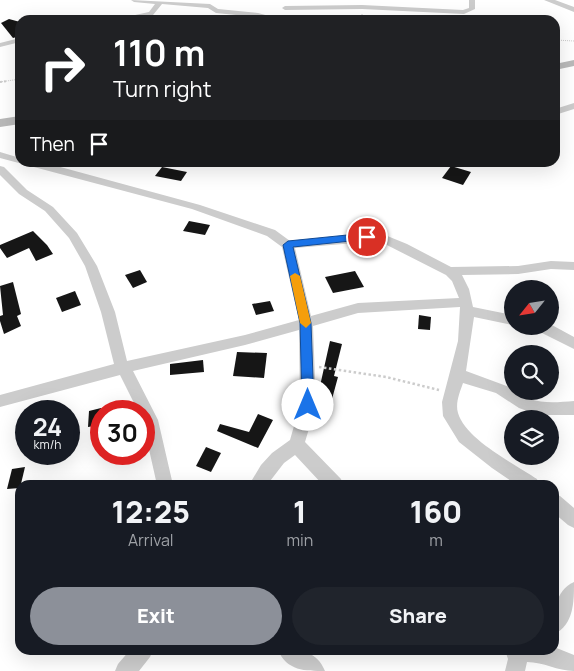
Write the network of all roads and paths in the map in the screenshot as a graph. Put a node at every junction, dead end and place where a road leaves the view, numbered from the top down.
1 (134, 0) edge
2 (472, 0) edge
3 (547, 0) edge
4 (159, 3) junction
5 (286, 4) edge
6 (574, 10) edge
7 (145, 15) edge
8 (258, 15) edge
9 (560, 40) edge
10 (15, 41) edge
11 (574, 41) edge
12 (0, 45) edge
13 (574, 63) edge
14 (560, 66) edge
15 (15, 80) edge
16 (0, 82) edge
17 (574, 106) edge
18 (560, 110) edge
19 (15, 121) edge
20 (0, 123) edge
21 (0, 155) edge
22 (15, 160) edge
23 (47, 167) edge
24 (0, 169) edge
25 (288, 245) junction
26 (574, 266) edge
27 (449, 271) junction
28 (467, 306) junction
29 (504, 318) edge
30 (306, 323) junction
31 (559, 334) edge
32 (571, 340) edge
33 (308, 366) junction
34 (122, 368) junction
35 (458, 374) junction
36 (453, 395) junction
37 (0, 401) edge
38 (574, 408) edge
39 (297, 444) junction
40 (165, 480) edge
41 (260, 480) edge
42 (330, 480) edge
43 (524, 480) edge
44 (559, 506) edge
45 (574, 518) edge
46 (574, 592) edge
47 (559, 616) edge
48 (139, 655) edge
49 (294, 655) edge
50 (550, 655) edge
51 (574, 664) edge
52 (125, 671) edge
53 (315, 671) edge

1 - 4 street
2 - 5 street
3 - 6 street
4 - 7 street
4 - 8 street
9 - 11 path
10 - 12 street
13 - 14 street
15 - 16 path
17 - 18 street
19 - 20 street
21 - 22 street
23 - 25 street
24 - 34 street
25 - 27 street
25 - 30 street
26 - 27 street
27 - 28 street
28 - 29 street
28 - 30 street
28 - 35 street
30 - 33 street
30 - 34 street
31 - 32 street
33 - 36 path
33 - 39 street
34 - 37 street
34 - 40 street
35 - 36 street
35 - 38 street
36 - 43 street
39 - 41 street
39 - 42 street
44 - 45 street
46 - 47 street
48 - 52 street
49 - 53 street
50 - 51 street

